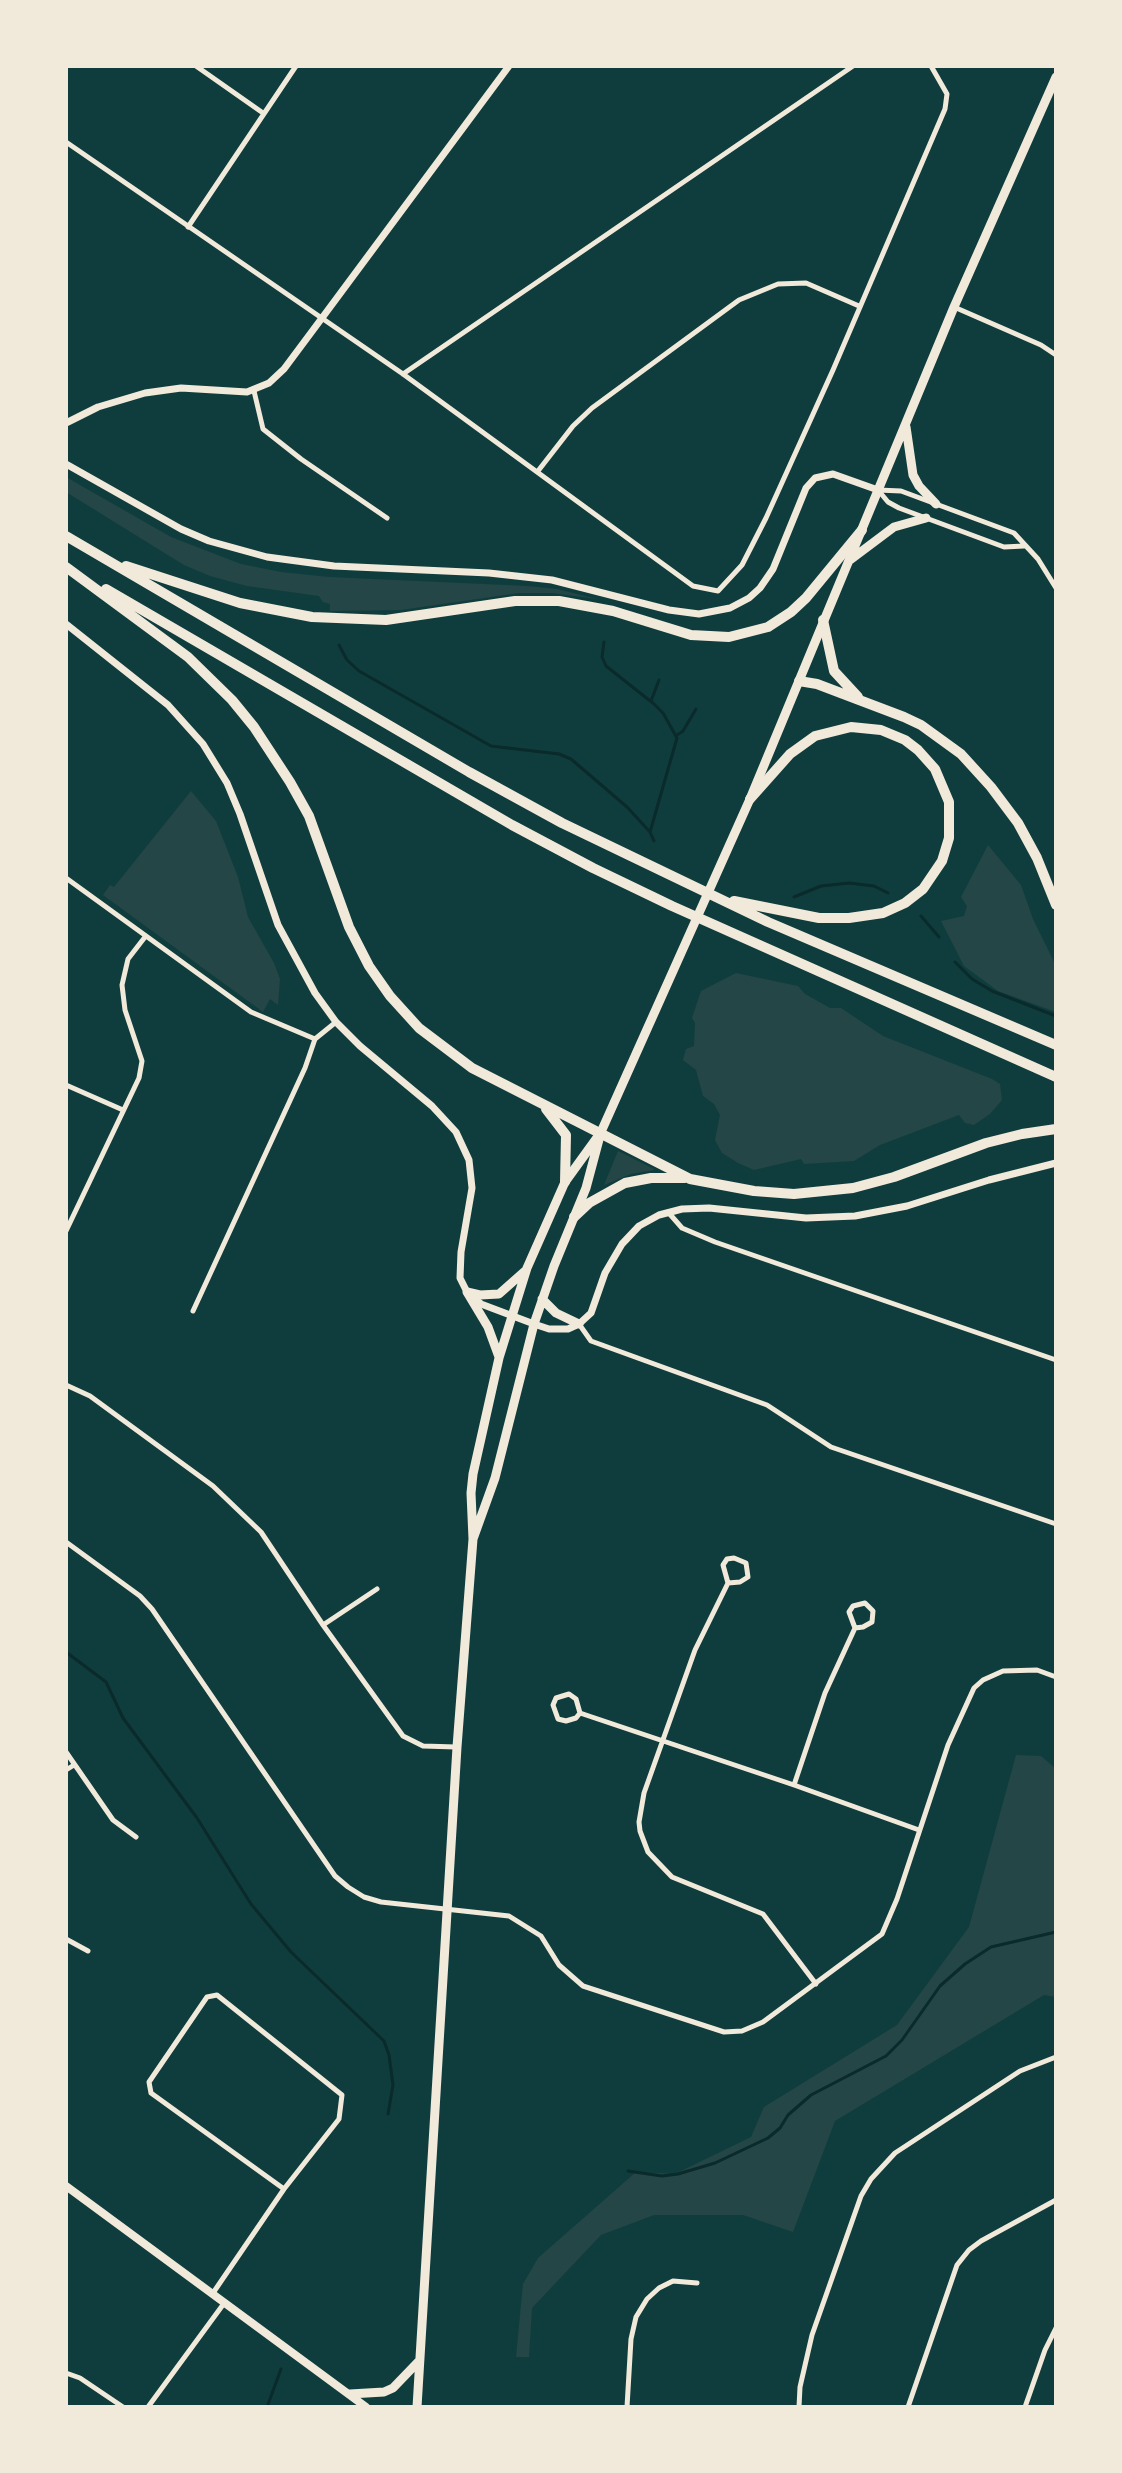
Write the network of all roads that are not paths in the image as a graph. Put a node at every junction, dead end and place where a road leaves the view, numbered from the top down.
1 (196, 66) edge
2 (296, 66) edge
3 (509, 66) edge
4 (853, 66) edge
5 (931, 66) edge
6 (1056, 77) edge
7 (263, 113) junction
8 (66, 142) edge
9 (188, 227) junction
10 (859, 306) junction
11 (954, 307) junction
12 (322, 318) junction
13 (1056, 355) edge
14 (403, 374) junction
15 (254, 391) junction
16 (66, 423) edge
17 (906, 423) junction
18 (66, 464) edge
19 (538, 471) junction
20 (878, 490) junction
21 (936, 504) junction
22 (387, 518) dead end
23 (926, 518) junction
24 (862, 530) junction
25 (66, 536) edge
26 (1025, 546) junction
27 (107, 559) junction
28 (848, 562) junction
29 (66, 567) edge
30 (1056, 588) edge
31 (823, 620) junction
32 (66, 624) edge
33 (799, 681) junction
34 (862, 701) junction
35 (750, 799) junction
36 (66, 878) edge
37 (713, 896) junction
38 (1056, 905) edge
39 (145, 937) junction
40 (336, 1022) junction
41 (315, 1039) junction
42 (1056, 1045) edge
43 (1056, 1077) edge
44 (66, 1085) edge
45 (542, 1104) junction
46 (123, 1110) junction
47 (1056, 1129) edge
48 (601, 1132) junction
49 (1056, 1163) edge
50 (690, 1179) junction
51 (565, 1182) junction
52 (668, 1212) junction
53 (574, 1217) junction
54 (67, 1229) edge
55 (527, 1268) junction
56 (467, 1292) junction
57 (542, 1299) junction
58 (193, 1311) dead end
59 (511, 1317) junction
60 (534, 1324) junction
61 (579, 1324) junction
62 (499, 1358) junction
63 (1056, 1360) edge
64 (66, 1385) edge
65 (1056, 1524) edge
66 (473, 1539) junction
67 (66, 1542) edge
68 (728, 1583) junction
69 (377, 1589) dead end
70 (323, 1625) junction
71 (855, 1628) junction
72 (1056, 1677) edge
73 (580, 1713) junction
74 (663, 1740) junction
75 (457, 1747) junction
76 (66, 1752) edge
77 (74, 1765) junction
78 (66, 1770) edge
79 (794, 1785) junction
80 (919, 1830) junction
81 (136, 1837) dead end
82 (447, 1910) junction
83 (66, 1939) edge
84 (88, 1951) dead end
85 (816, 1984) junction
86 (1056, 2057) edge
87 (66, 2186) edge
88 (284, 2189) junction
89 (1056, 2200) edge
90 (697, 2283) dead end
91 (213, 2293) junction
92 (225, 2301) junction
93 (1056, 2328) edge
94 (419, 2361) junction
95 (66, 2373) edge
96 (350, 2394) junction
97 (417, 2406) edge
98 (123, 2407) edge
99 (148, 2407) edge
100 (366, 2407) edge
101 (627, 2407) edge
102 (799, 2407) edge
103 (908, 2407) edge
104 (1025, 2407) edge

1 - 7 street
2 - 7 street
3 - 12 street
4 - 14 street
5 - 10 street
6 - 11 main road
7 - 9 street
8 - 9 street
9 - 12 street
10 - 19 street
10 - 19 street
11 - 13 street
11 - 17 main road
12 - 14 street
12 - 15 street
14 - 19 street
15 - 16 street
15 - 22 street
17 - 20 main road
17 - 21 main road
18 - 20 street
20 - 21 street
20 - 23 street
20 - 24 main road
21 - 26 street
23 - 26 street
23 - 28 main road
24 - 27 highway
24 - 28 main road
25 - 27 highway
26 - 30 street
27 - 37 highway
28 - 31 main road
29 - 43 highway
29 - 45 highway
31 - 33 main road
31 - 34 highway
32 - 40 street
33 - 34 highway
33 - 35 main road
34 - 38 highway
35 - 37 highway
35 - 48 main road
36 - 39 street
37 - 42 highway
39 - 41 street
39 - 46 street
40 - 41 street
40 - 56 street
41 - 58 street
44 - 46 street
45 - 48 highway
45 - 51 highway
46 - 54 street
47 - 50 highway
48 - 50 highway
48 - 51 main road
48 - 53 main road
49 - 52 street
50 - 53 highway
51 - 55 main road
52 - 61 street
52 - 63 street
53 - 57 main road
55 - 56 main road
55 - 59 main road
56 - 59 street
56 - 62 main road
57 - 60 main road
57 - 61 main road
59 - 60 street
59 - 62 main road
60 - 61 street
60 - 66 main road
61 - 65 street
62 - 66 main road
64 - 70 street
66 - 75 main road
67 - 82 street
68 - 68 street
68 - 74 street
69 - 70 street
70 - 75 street
71 - 71 street
71 - 79 street
72 - 80 street
73 - 73 street
73 - 74 street
74 - 79 street
74 - 85 street
75 - 82 main road
76 - 77 street
77 - 78 street
77 - 81 street
79 - 80 street
80 - 85 street
82 - 85 street
82 - 94 main road
83 - 84 street
86 - 102 street
87 - 91 main road
88 - 88 street
88 - 91 street
89 - 103 street
90 - 101 street
91 - 92 main road
92 - 96 main road
92 - 99 street
93 - 104 street
94 - 96 main road
94 - 97 main road
95 - 98 street
96 - 100 main road

